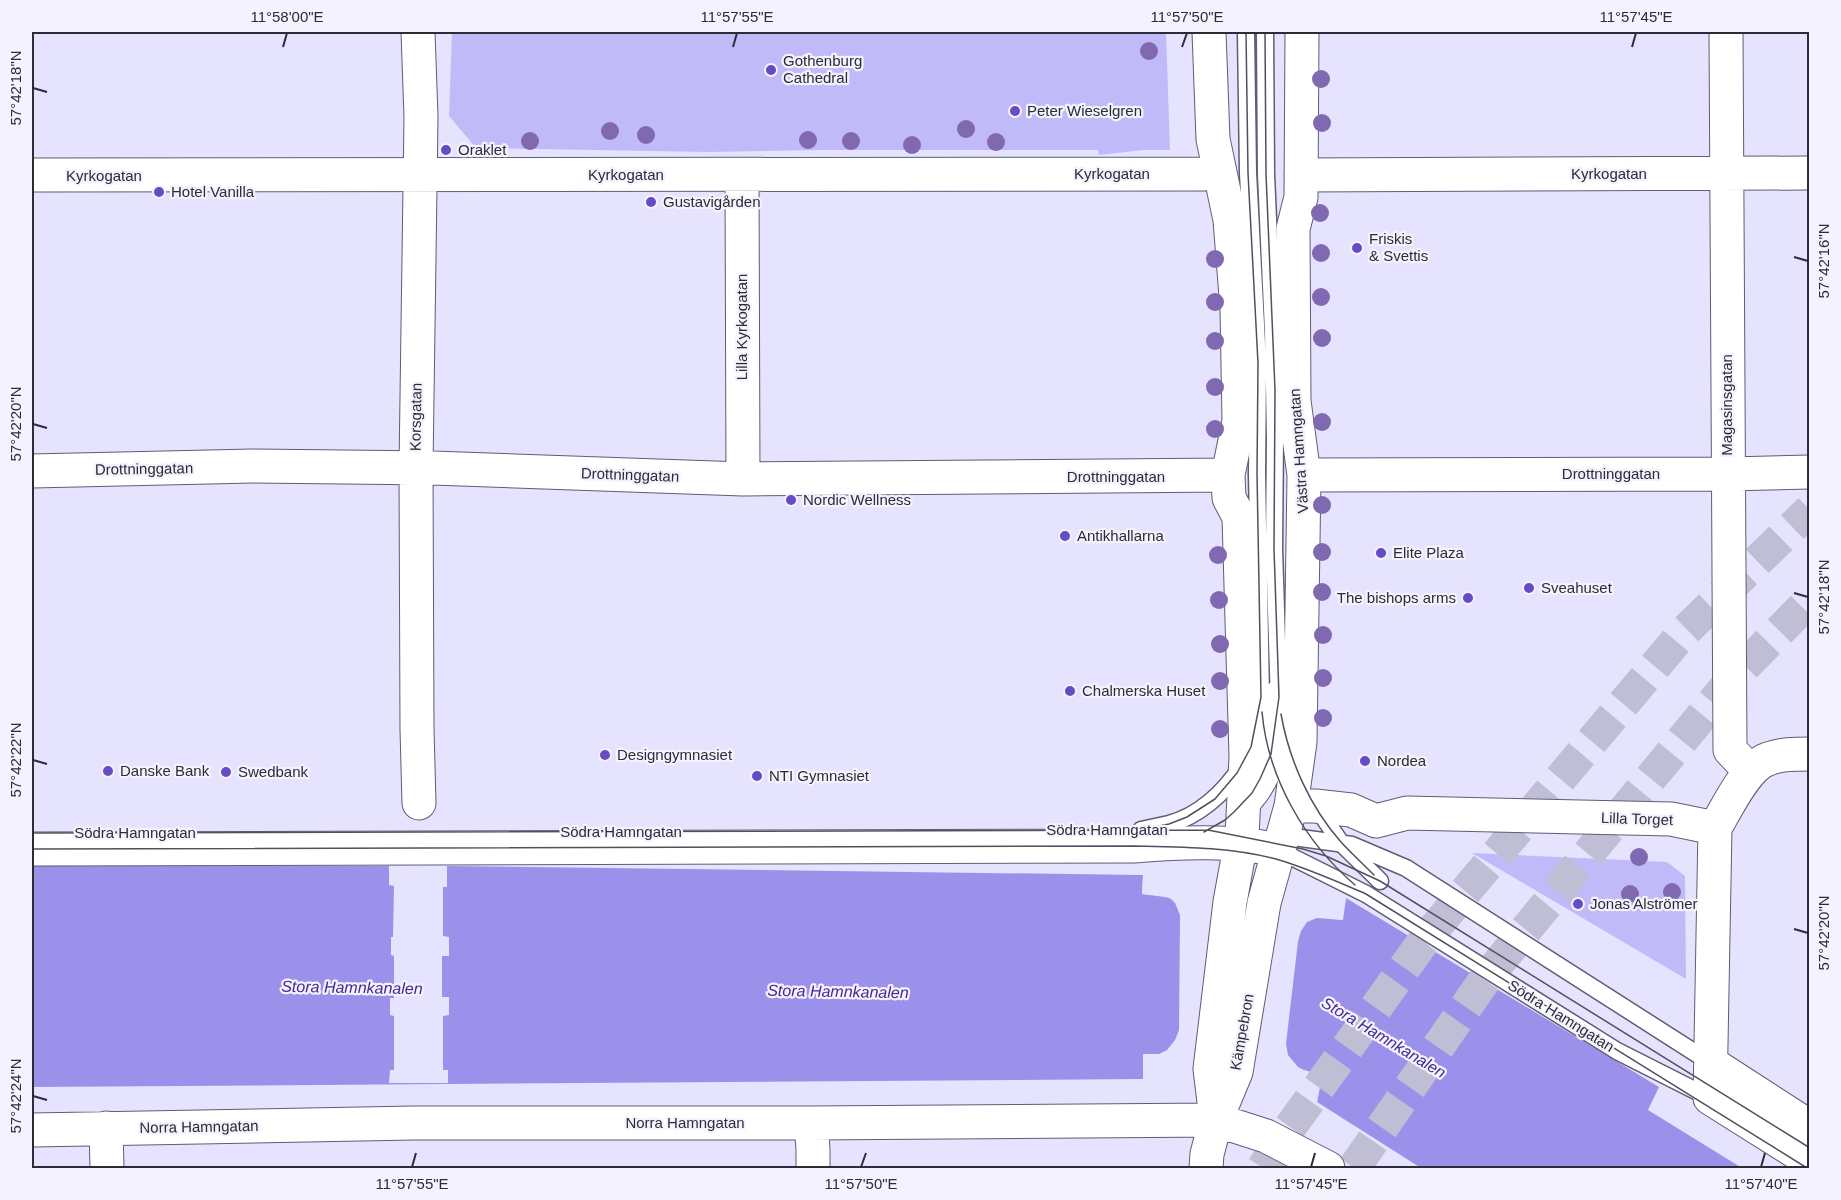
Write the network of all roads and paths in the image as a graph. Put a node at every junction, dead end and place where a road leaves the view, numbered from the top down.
1 (418, 32) edge
2 (1209, 32) edge
3 (1246, 32) edge
4 (1265, 32) edge
5 (1302, 32) edge
6 (1726, 32) edge
7 (1220, 172) junction
8 (1726, 173) junction
9 (1809, 173) edge
10 (419, 175) junction
11 (742, 175) junction
12 (1301, 175) junction
13 (32, 176) edge
14 (416, 468) junction
15 (32, 471) edge
16 (1809, 472) edge
17 (1728, 474) junction
18 (1228, 475) junction
19 (1304, 475) junction
20 (743, 479) junction
21 (1278, 697) junction
22 (1809, 754) edge
23 (1246, 757) junction
24 (1297, 770) junction
25 (1750, 771) junction
26 (419, 802) dead end
27 (1292, 824) junction
28 (1242, 826) junction
29 (1715, 828) junction
30 (1141, 830) junction
31 (1210, 830) junction
32 (32, 833) edge
33 (1174, 843) junction
34 (1341, 843) junction
35 (32, 849) edge
36 (1380, 881) dead end
37 (1264, 903) joint
38 (1711, 1063) junction
39 (1223, 1071) junction
40 (1710, 1098) junction
41 (1216, 1120) junction
42 (811, 1123) junction
43 (1809, 1127) edge
44 (105, 1128) junction
45 (32, 1131) edge
46 (1809, 1161) edge
47 (107, 1168) edge
48 (813, 1168) edge
49 (1206, 1168) edge
50 (1328, 1168) edge

1 - 10 street, Korsgatan
2 - 7 street
3 - 23 lane
4 - 21 lane
5 - 12 street, Västra Hamngatan
6 - 8 street, Magasinsgatan
7 - 11 street, Kyrkogatan
7 - 18 street
8 - 9 street, Kyrkogatan
8 - 12 street, Kyrkogatan
8 - 17 street, Magasinsgatan
10 - 11 street, Kyrkogatan
10 - 13 street, Kyrkogatan
10 - 14 street, Korsgatan
11 - 20 street, Lilla Kyrkogatan
12 - 19 street, Västra Hamngatan
14 - 15 street, Drottninggatan
14 - 20 street, Drottninggatan
14 - 26 street, Korsgatan
16 - 17 street, Drottninggatan
17 - 19 street, Drottninggatan
17 - 25 street, Magasinsgatan
18 - 20 street, Drottninggatan
18 - 23 street
19 - 24 street, Västra Hamngatan
21 - 24 lane
21 - 28 street
22 - 25 street
23 - 28 street
23 - 30 lane
24 - 27 street, Västra Hamngatan
25 - 29 street
27 - 28 street, Södra Hamngatan
27 - 29 street, Lilla Torget
27 - 34 lane, Södra Hamngatan
27 - 34 lane
27 - 37 street, Västra Hamngatan
27 - 40 lane, Södra Hamngatan
28 - 31 street, Södra Hamngatan
28 - 33 street, Södra Hamngatan
28 - 39 street, Kämpebron
29 - 38 street
30 - 31 street, Södra Hamngatan
30 - 32 street, Södra Hamngatan
31 - 33 street, Södra Hamngatan
33 - 35 street, Södra Hamngatan
34 - 36 lane
34 - 38 lane, Södra Hamngatan
37 - 39 street, Kämpebron
38 - 40 street
38 - 43 street, Södra Hamngatan
39 - 41 street, Kämpebron
40 - 46 street, Södra Hamngatan
41 - 42 street, Norra Hamngatan
41 - 49 street
41 - 50 street, Norra Hamngatan
42 - 44 street, Norra Hamngatan
42 - 48 street
44 - 45 street, Norra Hamngatan
44 - 47 street

